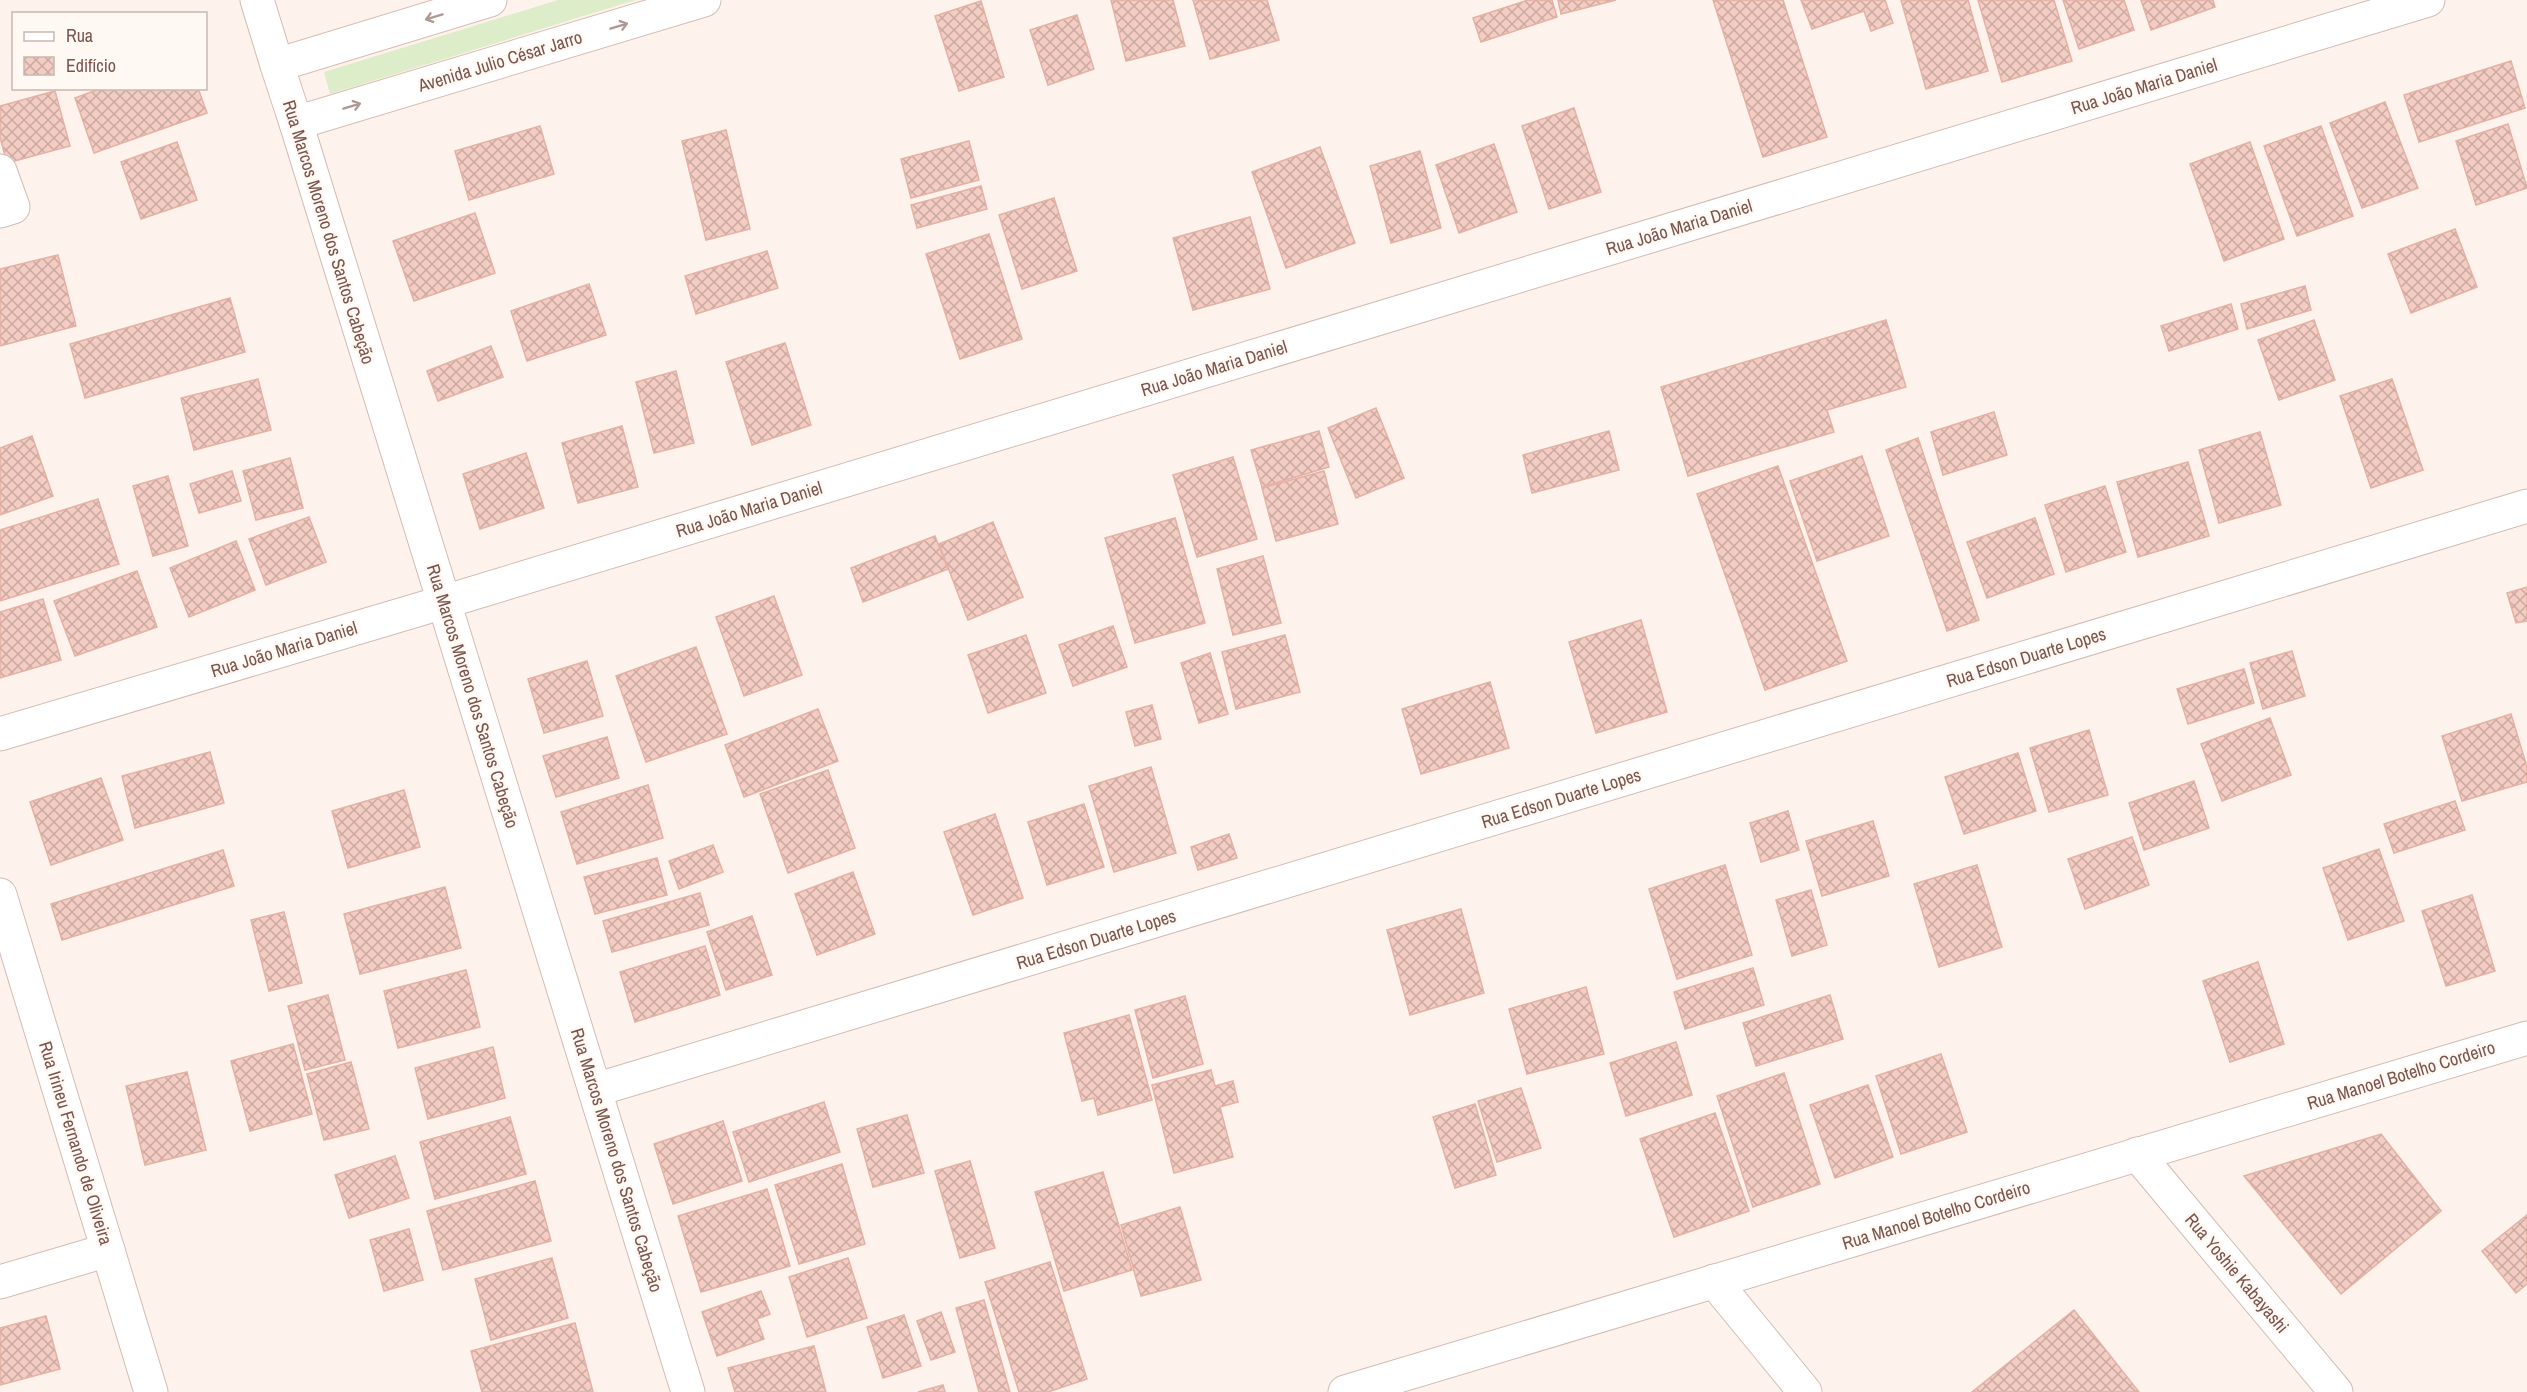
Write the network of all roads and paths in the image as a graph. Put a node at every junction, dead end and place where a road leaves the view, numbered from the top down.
1 (257, 0) edge
2 (490, 0) edge
3 (704, 0) edge
4 (2428, 0) edge
5 (277, 65) junction
6 (296, 123) junction
7 (0, 171) edge
8 (0, 212) edge
9 (2527, 506) edge
10 (444, 602) junction
11 (0, 734) edge
12 (0, 894) edge
13 (2527, 1038) edge
14 (595, 1090) junction
15 (2137, 1154) junction
16 (108, 1250) junction
17 (1714, 1281) junction
18 (0, 1282) edge
19 (151, 1392) edge
20 (688, 1392) edge
21 (1345, 1392) edge
22 (1805, 1392) edge
23 (2336, 1392) edge

1 - 5 street, Rua Marcos Moreno dos Santos Cabeção
2 -> 5 street
6 -> 3 street, Avenida Julio César Jarro
4 - 10 street, Rua João Maria Daniel
5 - 6 street, Rua Marcos Moreno dos Santos Cabeção
6 - 10 street, Rua Marcos Moreno dos Santos Cabeção
7 - 8 street
9 - 14 street, Rua Edson Duarte Lopes
10 - 11 street, Rua João Maria Daniel
10 - 14 street, Rua Marcos Moreno dos Santos Cabeção
12 - 16 street, Rua Irineu Fernando de Oliveira
13 - 15 street, Rua Manoel Botelho Cordeiro
14 - 20 street, Rua Marcos Moreno dos Santos Cabeção
15 - 17 street, Rua Manoel Botelho Cordeiro
15 - 23 street, Rua Yoshie Kabayashi
16 - 18 street
16 - 19 street, Rua Irineu Fernando de Oliveira
17 - 21 street, Rua Manoel Botelho Cordeiro
17 - 22 street

